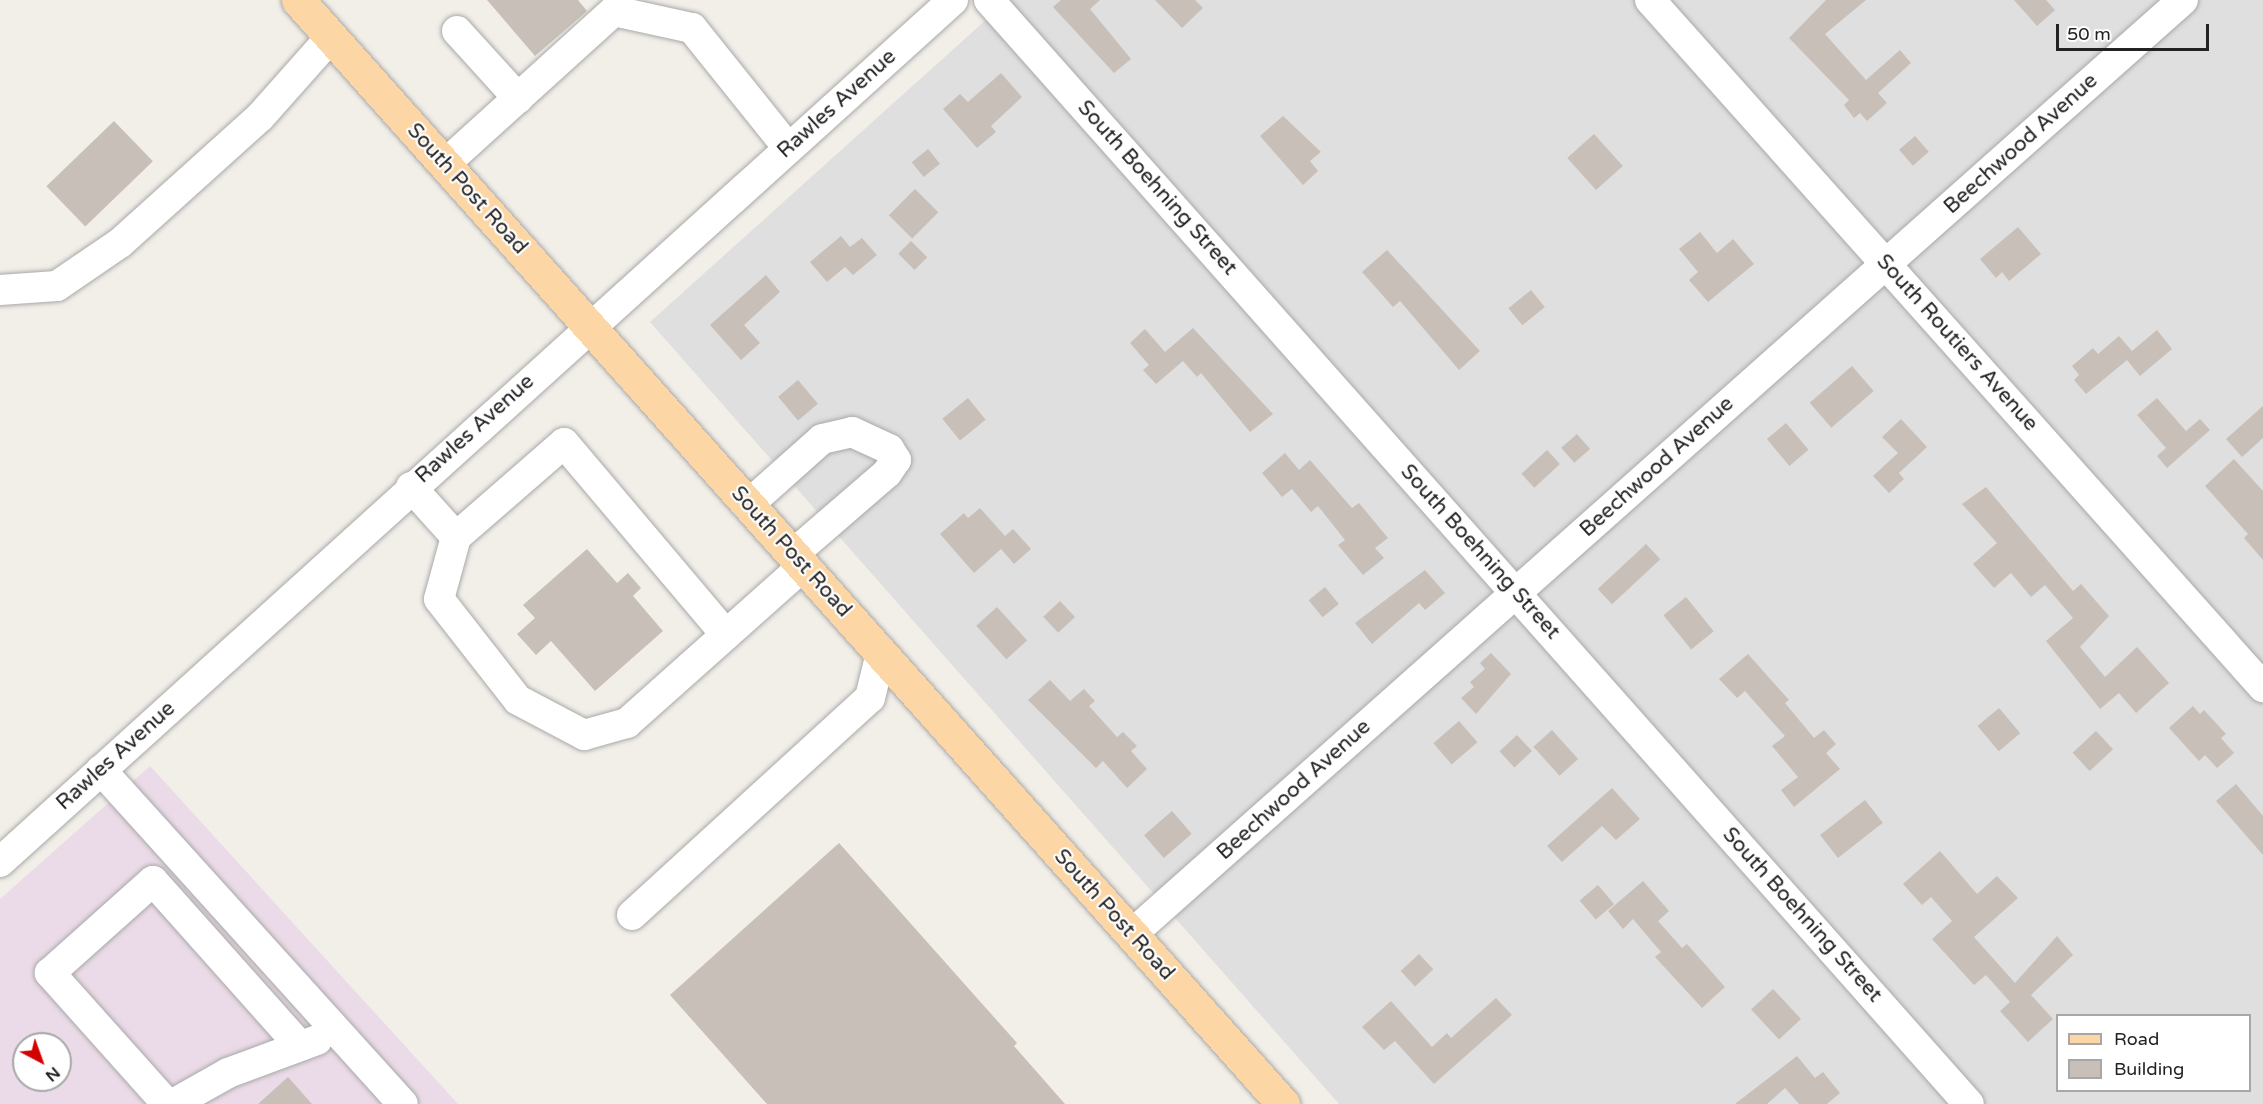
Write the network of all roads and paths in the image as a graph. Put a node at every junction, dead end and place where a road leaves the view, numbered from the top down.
1 (298, 0) edge
2 (953, 0) edge
3 (989, 0) edge
4 (1650, 0) edge
5 (2183, 0) edge
6 (457, 31) dead end
7 (331, 37) junction
8 (518, 98) junction
9 (788, 148) junction
10 (445, 164) junction
11 (1886, 264) junction
12 (0, 290) edge
13 (589, 326) junction
14 (411, 487) junction
15 (748, 505) junction
16 (456, 537) junction
17 (798, 560) junction
18 (1516, 593) junction
19 (726, 635) junction
20 (881, 653) junction
21 (2263, 687) edge
22 (101, 770) junction
23 (0, 862) edge
24 (632, 915) dead end
25 (1132, 934) junction
26 (338, 1034) junction
27 (300, 1046) junction
28 (168, 1104) edge
29 (172, 1104) edge
30 (404, 1104) edge
31 (1283, 1104) edge
32 (1969, 1104) edge

1 - 7 main road, South Post Road
2 - 9 street, Rawles Avenue
3 - 18 street, South Boehning Street
4 - 11 street, South Routiers Avenue
5 - 11 street, Beechwood Avenue
6 - 8 street
7 - 10 main road, South Post Road
7 - 12 street
8 - 9 street
8 - 10 street
9 - 13 street, Rawles Avenue
10 - 13 main road, South Post Road
11 - 18 street, Beechwood Avenue
11 - 21 street, South Routiers Avenue
13 - 14 street, Rawles Avenue
13 - 15 main road, South Post Road
14 - 16 street
14 - 22 street, Rawles Avenue
15 - 17 main road, South Post Road
15 - 17 street
16 - 19 street
16 - 19 street
17 - 19 street
17 - 20 main road, South Post Road
18 - 25 street, Beechwood Avenue
18 - 32 street, South Boehning Street
20 - 24 street
20 - 25 main road, South Post Road
22 - 23 street, Rawles Avenue
22 - 26 street
25 - 31 main road, South Post Road
26 - 27 street
26 - 30 street
27 - 28 street
27 - 29 street

